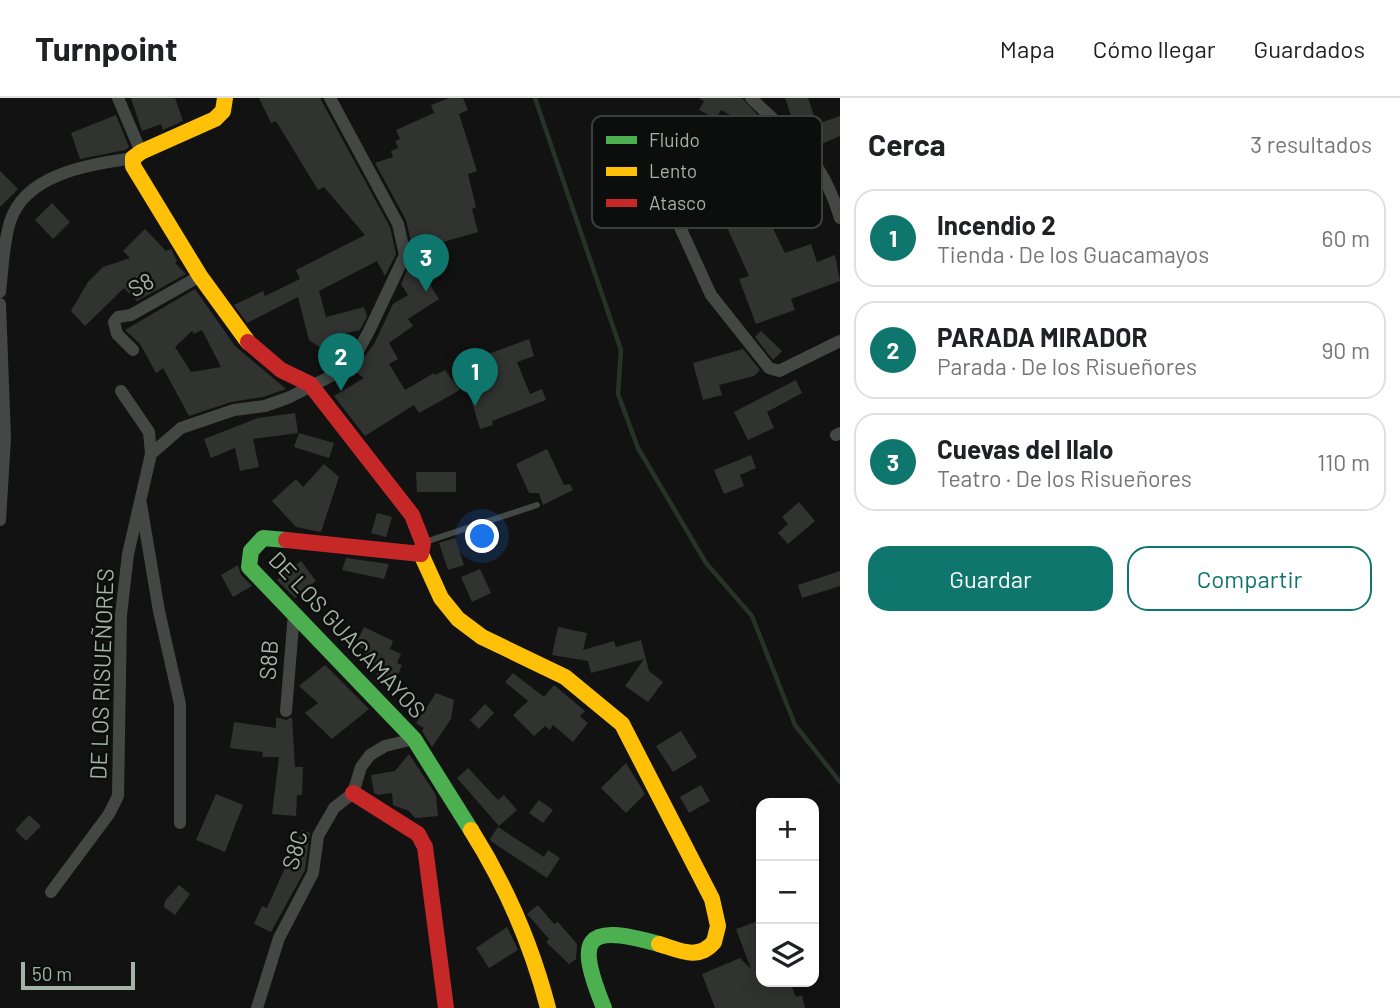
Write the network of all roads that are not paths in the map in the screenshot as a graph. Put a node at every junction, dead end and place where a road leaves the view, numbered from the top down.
1 (118, 98) edge
2 (225, 98) edge
3 (330, 98) edge
4 (751, 98) edge
5 (769, 116) edge
6 (137, 155) junction
7 (822, 172) edge
8 (840, 218) edge
9 (679, 228) edge
10 (200, 276) junction
11 (0, 292) edge
12 (0, 304) edge
13 (840, 341) edge
14 (133, 350) dead end
15 (310, 384) junction
16 (121, 391) dead end
17 (151, 454) junction
18 (140, 497) junction
19 (537, 505) dead end
20 (0, 520) edge
21 (422, 549) junction
22 (294, 613) junction
23 (286, 711) dead end
24 (414, 739) junction
25 (353, 793) junction
26 (180, 823) dead end
27 (51, 892) dead end
28 (257, 1008) edge
29 (446, 1008) edge
30 (548, 1008) edge
31 (604, 1008) edge

1 - 6 street
2 - 6 street
3 - 15 street
4 - 5 street
6 - 10 street
6 - 11 street
7 - 8 street
9 - 13 street
10 - 14 street, S8
10 - 15 street
12 - 20 street
15 - 17 street
15 - 21 street
16 - 17 street
17 - 18 street, DE LOS RISUEÑORES
18 - 26 street
18 - 27 street, DE LOS RISUEÑORES
19 - 21 lane
21 - 22 street, DE LOS GUACAMAYOS
21 - 31 street
22 - 23 street, S8B
22 - 24 street, DE LOS GUACAMAYOS
24 - 25 street, S8C
24 - 30 street, DE LOS GUACAMAYOS
25 - 28 street, S8C
25 - 29 street

